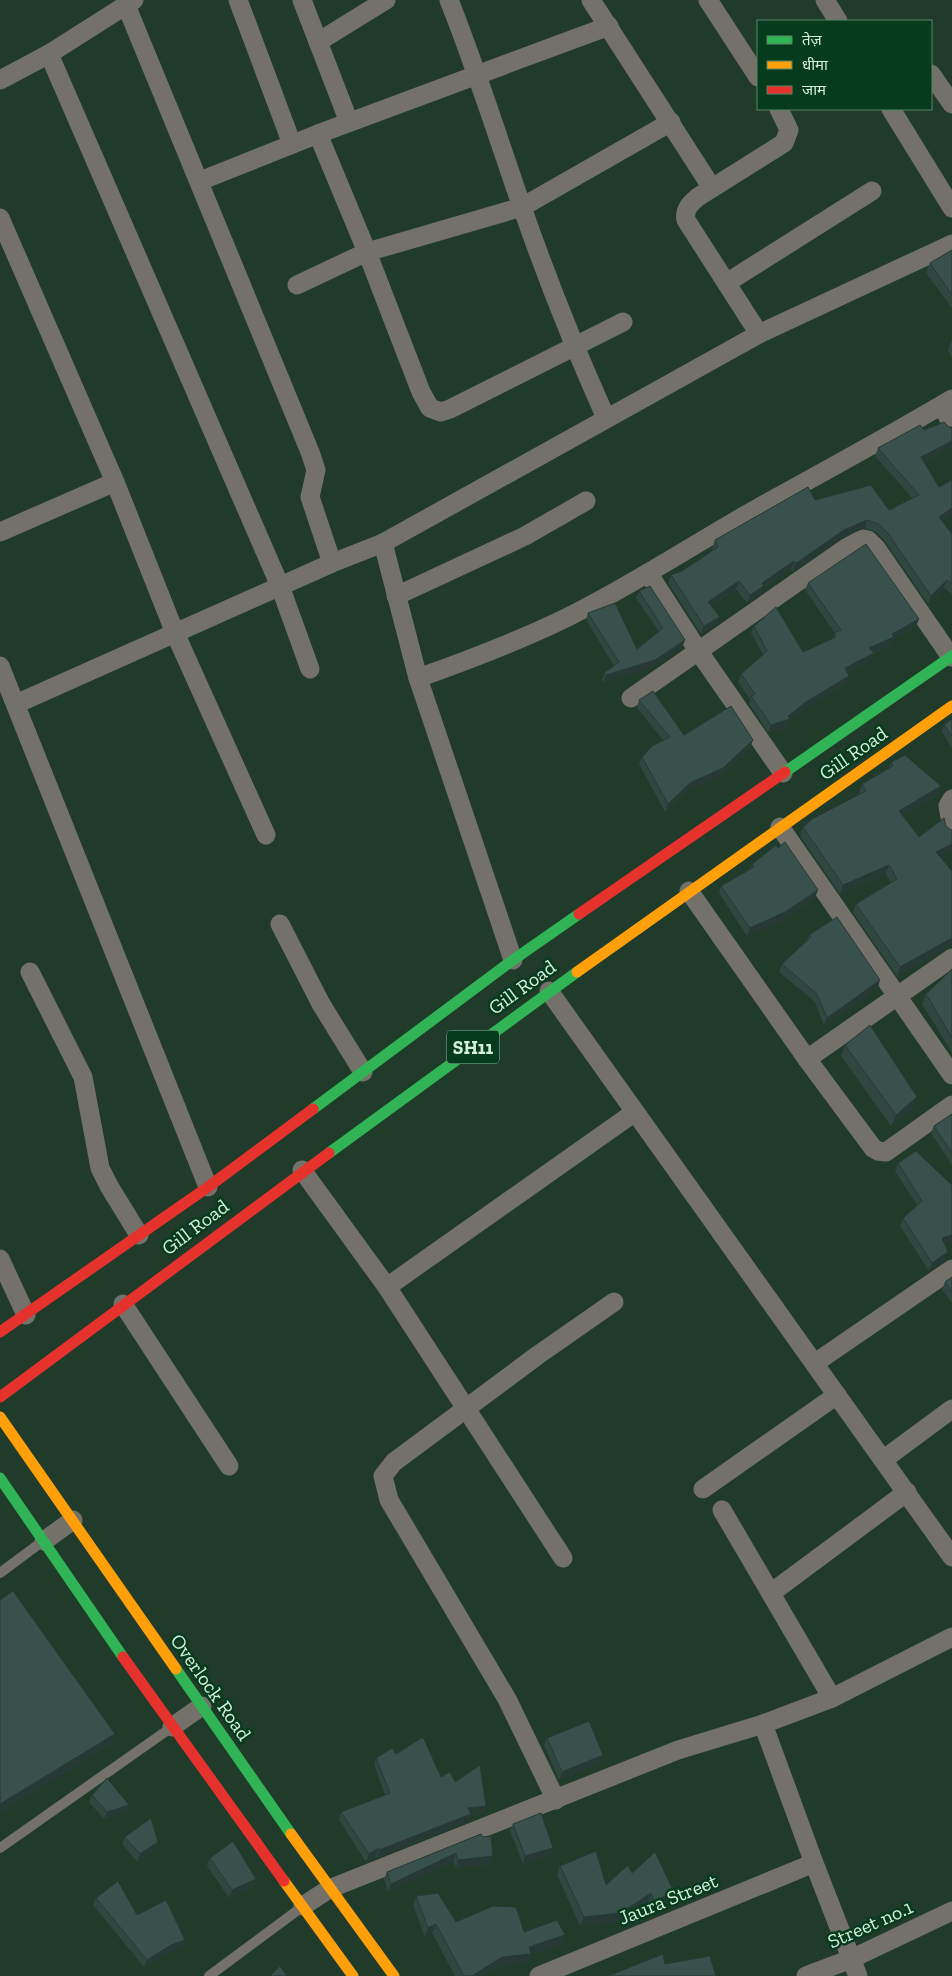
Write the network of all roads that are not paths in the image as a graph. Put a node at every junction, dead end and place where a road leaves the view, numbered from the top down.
1 (238, 0) edge
2 (302, 0) edge
3 (386, 0) edge
4 (449, 0) edge
5 (591, 0) edge
6 (708, 0) edge
7 (825, 0) edge
8 (130, 2) edge
9 (837, 20) edge
10 (610, 26) junction
11 (318, 42) junction
12 (49, 54) junction
13 (478, 73) junction
14 (757, 75) edge
15 (932, 75) edge
16 (0, 80) edge
17 (952, 104) edge
18 (779, 110) edge
19 (892, 110) edge
20 (349, 122) junction
21 (670, 122) junction
22 (318, 134) junction
23 (292, 144) junction
24 (200, 181) junction
25 (712, 188) junction
26 (872, 191) dead end
27 (522, 207) junction
28 (952, 208) edge
29 (0, 218) edge
30 (952, 244) edge
31 (367, 252) junction
32 (728, 282) junction
33 (297, 285) dead end
34 (623, 322) dead end
35 (759, 334) junction
36 (573, 346) junction
37 (947, 402) edge
38 (606, 418) junction
39 (952, 424) edge
40 (115, 482) junction
41 (586, 501) dead end
42 (0, 532) edge
43 (382, 544) junction
44 (332, 563) junction
45 (648, 574) junction
46 (280, 586) junction
47 (396, 596) junction
48 (175, 633) junction
49 (699, 652) junction
50 (951, 657) edge
51 (0, 666) edge
52 (310, 669) dead end
53 (418, 678) junction
54 (631, 698) dead end
55 (16, 704) junction
56 (952, 706) edge
57 (783, 773) junction
58 (952, 799) edge
59 (780, 827) junction
60 (952, 828) edge
61 (266, 835) dead end
62 (690, 891) junction
63 (280, 924) dead end
64 (952, 958) edge
65 (513, 960) junction
66 (30, 972) dead end
67 (549, 991) junction
68 (897, 997) junction
69 (807, 1059) junction
70 (363, 1072) junction
71 (952, 1075) edge
72 (952, 1105) edge
73 (635, 1112) junction
74 (302, 1170) junction
75 (208, 1187) junction
76 (139, 1235) junction
77 (0, 1259) edge
78 (952, 1269) edge
79 (387, 1287) junction
80 (614, 1302) dead end
81 (124, 1304) junction
82 (26, 1315) junction
83 (0, 1332) edge
84 (815, 1364) junction
85 (837, 1395) junction
86 (0, 1397) edge
87 (467, 1408) junction
88 (952, 1409) edge
89 (0, 1417) edge
90 (883, 1460) junction
91 (229, 1466) dead end
92 (0, 1478) edge
93 (703, 1489) dead end
94 (907, 1492) junction
95 (722, 1510) dead end
96 (73, 1520) junction
97 (44, 1541) junction
98 (951, 1553) edge
99 (563, 1558) dead end
100 (0, 1573) edge
101 (771, 1593) junction
102 (952, 1637) edge
103 (832, 1698) junction
104 (202, 1706) junction
105 (763, 1724) junction
106 (172, 1727) junction
107 (556, 1800) junction
108 (0, 1848) edge
109 (814, 1864) junction
110 (329, 1889) junction
111 (303, 1906) junction
112 (952, 1911) edge
113 (854, 1968) edge
114 (209, 1976) edge
115 (353, 1976) edge
116 (394, 1976) edge
117 (539, 1976) edge
118 (806, 1976) edge

1 - 23 street
2 - 11 street
3 - 11 street
4 - 13 street
5 - 10 street
6 - 14 street
7 - 9 street
8 - 12 street
8 - 24 street
10 - 13 street
10 - 21 street
11 - 20 street
12 - 16 street
12 - 46 street
13 - 20 street
13 - 27 street
15 - 17 street
18 - 25 street
19 - 28 street
20 - 22 street
21 - 25 street
21 - 27 street
22 - 23 street
22 - 31 street
23 - 24 street
24 - 44 street
25 - 32 street
26 - 32 street
27 - 31 street
27 - 36 street
29 - 40 street
30 - 35 street
31 - 33 street
31 - 36 street
32 - 35 street
34 - 36 street
35 - 38 street
36 - 38 street
37 - 39 street
37 - 45 street
38 - 43 street
40 - 42 street
40 - 48 street
41 - 47 street
43 - 44 street
43 - 47 street
44 - 46 street
45 - 49 street
45 - 53 street
46 - 48 street
46 - 52 street
47 - 53 street
48 - 55 street
48 - 61 street
49 - 50 street
49 - 54 street
49 - 57 street
50 - 57 main road, Gill Road / SH11
51 - 55 street
53 - 65 street
55 - 75 street
56 - 59 main road, Gill Road / SH11
57 - 65 main road, Gill Road / SH11
58 - 60 street
59 - 62 main road, Gill Road / SH11
59 - 68 street
62 - 67 main road, Gill Road / SH11
62 - 69 street
63 - 70 street
64 - 68 street
65 - 70 main road, Gill Road / SH11
66 - 76 street
67 - 73 street
67 - 74 main road, Gill Road / SH11
68 - 69 street
68 - 71 street
69 - 72 street
70 - 75 main road, Gill Road / SH11
73 - 79 street
73 - 84 street
74 - 79 street
74 - 81 main road, Gill Road / SH11
75 - 76 main road, Gill Road / SH11
76 - 82 main road, Gill Road / SH11
77 - 82 street
78 - 84 street
79 - 87 street
80 - 87 street
81 - 86 main road, Gill Road / SH11
81 - 91 street
82 - 83 main road, Gill Road / SH11
84 - 85 street
85 - 90 street
85 - 93 street
87 - 99 street
87 - 107 street
88 - 90 street
89 - 96 main road, Overlock Road
90 - 94 street
92 - 97 main road
94 - 98 street
94 - 101 street
95 - 101 street
96 - 97 street
96 - 104 main road, Overlock Road
97 - 100 lane
97 - 106 main road
101 - 103 street
102 - 103 street
103 - 105 street
104 - 106 street
104 - 110 main road, Overlock Road
105 - 107 street
105 - 109 street
106 - 108 lane
106 - 111 main road
107 - 110 street
109 - 113 street
109 - 117 street, Jaura Street
110 - 111 street
110 - 116 main road, Overlock Road
111 - 114 lane
111 - 115 main road
112 - 113 street, Street no.1
113 - 118 street, Street no.1

